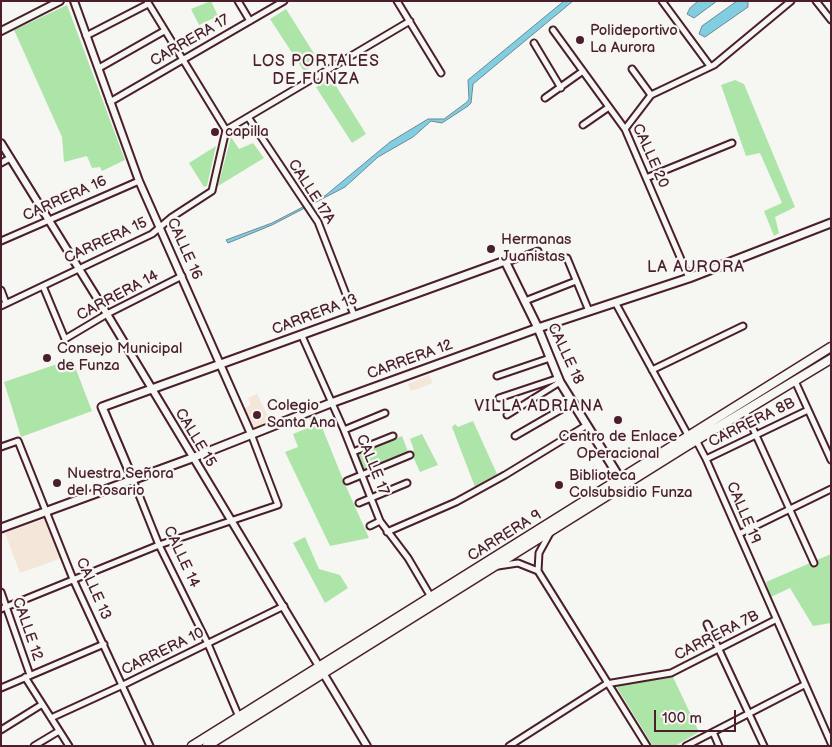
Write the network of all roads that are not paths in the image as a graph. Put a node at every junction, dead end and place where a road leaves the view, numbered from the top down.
1 (60, 1) edge
2 (74, 1) edge
3 (238, 1) edge
4 (284, 1) edge
5 (397, 1) edge
6 (662, 1) edge
7 (791, 1) edge
8 (816, 1) edge
9 (147, 3) edge
10 (250, 20) junction
11 (831, 20) edge
12 (410, 22) junction
13 (553, 30) dead end
14 (1, 31) edge
15 (164, 31) junction
16 (86, 36) junction
17 (534, 43) dead end
18 (182, 59) junction
19 (710, 66) junction
20 (99, 68) junction
21 (632, 69) dead end
22 (583, 71) junction
23 (441, 73) dead end
24 (561, 88) junction
25 (651, 95) junction
26 (545, 98) dead end
27 (110, 102) junction
28 (609, 107) junction
29 (248, 117) junction
30 (583, 125) dead end
31 (626, 129) junction
32 (226, 130) junction
33 (1, 143) edge
34 (732, 143) dead end
35 (10, 158) junction
36 (1, 163) edge
37 (646, 178) junction
38 (139, 181) junction
39 (49, 221) junction
40 (831, 222) edge
41 (160, 229) junction
42 (1, 241) edge
43 (538, 250) dead end
44 (567, 258) dead end
45 (507, 262) junction
46 (78, 268) junction
47 (182, 276) junction
48 (689, 278) junction
49 (576, 280) junction
50 (43, 286) junction
51 (1, 290) edge
52 (525, 302) junction
53 (615, 302) junction
54 (4, 304) edge
55 (589, 311) junction
56 (107, 314) junction
57 (354, 314) junction
58 (743, 326) dead end
59 (538, 328) junction
60 (302, 336) junction
61 (831, 348) edge
62 (550, 358) junction
63 (831, 359) edge
64 (221, 364) junction
65 (652, 370) junction
66 (497, 376) dead end
67 (559, 380) junction
68 (795, 381) junction
69 (152, 389) junction
70 (499, 398) dead end
71 (574, 402) junction
72 (331, 403) junction
73 (102, 407) joint
74 (808, 410) junction
75 (745, 411) junction
76 (385, 413) dead end
77 (507, 415) dead end
78 (587, 425) junction
79 (344, 430) junction
80 (251, 434) junction
81 (757, 435) junction
82 (392, 436) dead end
83 (515, 436) dead end
84 (692, 438) junction
85 (1, 447) edge
86 (353, 452) junction
87 (410, 455) dead end
88 (192, 458) junction
89 (706, 459) junction
90 (831, 460) edge
91 (362, 475) junction
92 (133, 480) junction
93 (621, 480) junction
94 (347, 481) dead end
95 (407, 483) dead end
96 (831, 489) edge
97 (372, 497) junction
98 (359, 503) dead end
99 (790, 510) junction
100 (47, 512) junction
101 (230, 520) junction
102 (380, 521) junction
103 (370, 526) dead end
104 (1, 528) edge
105 (387, 532) junction
106 (550, 533) junction
107 (739, 534) junction
108 (159, 545) junction
109 (814, 563) dead end
110 (497, 566) junction
111 (538, 572) junction
112 (73, 579) junction
113 (1, 592) edge
114 (431, 598) junction
115 (284, 606) junction
116 (4, 608) edge
117 (775, 620) junction
118 (707, 624) dead end
119 (104, 644) junction
120 (208, 644) junction
121 (720, 648) junction
122 (321, 670) junction
123 (28, 676) junction
124 (606, 684) junction
125 (123, 685) junction
126 (804, 685) junction
127 (1, 688) edge
128 (41, 705) junction
129 (750, 714) junction
130 (239, 717) junction
131 (51, 718) junction
132 (1, 730) edge
133 (59, 731) junction
134 (713, 732) junction
135 (830, 741) edge
136 (34, 746) edge
137 (69, 746) edge
138 (150, 746) edge
139 (192, 746) edge
140 (207, 746) edge
141 (367, 746) edge
142 (509, 746) edge
143 (647, 746) edge
144 (686, 746) edge
145 (719, 746) edge
146 (764, 746) edge

1 - 14 street
2 - 16 street, CALLE 16
3 - 10 street
4 - 10 street, CARRERA 17
5 - 12 street
6 - 19 street
7 - 19 street
8 - 11 street
9 - 15 street
9 - 16 street
10 - 18 street, CARRERA 17
12 - 23 street
12 - 29 street
13 - 22 street, CALLE 20
15 - 18 street
15 - 20 street
16 - 20 street, CALLE 16
17 - 24 street
18 - 27 street, CARRERA 17
18 - 32 street
19 - 25 street
20 - 27 street, CALLE 16
21 - 25 street
22 - 24 street
22 - 28 street, CALLE 20
24 - 26 street
25 - 31 street
27 - 38 street, CALLE 16
28 - 30 street
28 - 31 street, CALLE 20
29 - 32 street
29 - 57 street, CALLE 17A
31 - 37 street, CALLE 20
32 - 41 street, CARRERA 15
33 - 35 street, CALLE 15
34 - 37 street
35 - 36 street
35 - 39 street, CALLE 15
37 - 48 street, CALLE 20
38 - 39 street, CARRERA 16
38 - 41 street, CALLE 16
39 - 42 street, CARRERA 16
39 - 46 street, CALLE 15
40 - 48 main road, CARRERA 12
41 - 46 street, CARRERA 15
41 - 47 street, CALLE 16
43 - 45 street, CARRERA 13
44 - 49 street
45 - 52 main road, CALLE 18
45 - 57 main road, CARRERA 13
46 - 50 street, CARRERA 15
46 - 56 street, CALLE 15
47 - 56 street, CARRERA 14
47 - 64 street, CALLE 16
48 - 53 main road, CARRERA 12
49 - 52 street
49 - 55 street
50 - 54 street, CARRERA 15
50 - 56 street, CARRERA 14
51 - 54 street
52 - 59 main road, CALLE 18
53 - 55 main road, CARRERA 12
53 - 65 street, CALLE 19
55 - 59 main road, CARRERA 12
56 - 69 street, CALLE 15
57 - 60 main road, CARRERA 13
58 - 65 street
59 - 62 main road, CALLE 18
59 - 72 main road, CARRERA 12
60 - 64 main road, CARRERA 13
60 - 72 street, CALLE 17
61 - 84 main road, CARRERA 9
62 - 66 street
62 - 67 main road, CALLE 18
63 - 68 main road, CARRERA 9
64 - 69 main road, CARRERA 13
64 - 80 street, CALLE 16
65 - 84 street, CALLE 19
67 - 70 street
67 - 71 main road, CALLE 18
67 - 77 street
68 - 74 street
68 - 75 main road, CARRERA 9
69 - 73 main road, CARRERA 13
69 - 88 street, CALLE 15
71 - 78 main road, CALLE 18
71 - 83 street
72 - 79 street, CALLE 17
72 - 80 main road, CARRERA 12
73 - 92 main road, CALLE 14
74 - 81 street, CARRERA 8B
74 - 90 street
75 - 81 street
75 - 84 main road, CARRERA 9
76 - 79 street
78 - 93 main road, CALLE 18
78 - 105 street
79 - 86 street, CALLE 17
80 - 88 main road, CARRERA 12
80 - 101 street, CALLE 16
81 - 89 street, CARRERA 8B
81 - 99 street
82 - 86 street
84 - 89 street, CALLE 19
84 - 93 main road, CARRERA 9
84 - 106 main road, CARRERA 9
85 - 100 street, CALLE 13
86 - 91 street, CALLE 17
87 - 91 street
88 - 92 main road, CARRERA 12
88 - 101 street, CALLE 15
89 - 107 street, CALLE 19
91 - 94 street
91 - 97 street, CALLE 17
92 - 100 main road, CARRERA 12
92 - 108 street, CALLE 14
93 - 114 main road, CARRERA 9
95 - 97 street
96 - 99 street
97 - 98 street
97 - 102 street, CALLE 17
99 - 107 street
99 - 109 street
100 - 104 main road, CARRERA 12
100 - 112 street, CALLE 13
101 - 108 street
101 - 115 street, CALLE 15
102 - 103 street
102 - 105 street, CALLE 17
105 - 114 street, CALLE 17
106 - 110 main road, CARRERA 9
106 - 111 street
107 - 117 street, CALLE 19
108 - 112 street
108 - 120 street, CALLE 14
110 - 111 street
110 - 122 main road, CARRERA 9
111 - 124 street
112 - 116 street
112 - 119 street, CALLE 13
113 - 116 street, CALLE 12
114 - 122 main road, CARRERA 9
115 - 120 street, CARRERA 10
115 - 122 street, CALLE 15
116 - 123 street, CALLE 12
117 - 121 street, CARRERA 7B
117 - 126 street, CALLE 19
118 - 121 street
119 - 123 street
119 - 125 street, CALLE 13
120 - 125 street, CARRERA 10
120 - 130 street, CALLE 14
121 - 124 street, CARRERA 7B
121 - 129 street
122 - 130 main road, CARRERA 9
122 - 140 main road, CARRERA 9
122 - 141 street, CALLE 15
123 - 127 street
123 - 128 street, CALLE 12
124 - 142 street, CARRERA 7B
124 - 143 street
125 - 131 street, CARRERA 10
125 - 138 street, CALLE 13
126 - 129 street
126 - 135 street, CALLE 19
128 - 131 street, CALLE 12
128 - 132 street
129 - 134 street
129 - 146 street
130 - 139 main road, CARRERA 9
131 - 133 street, CALLE 12
133 - 136 street
133 - 137 street, CALLE 12
134 - 144 street
134 - 145 street

